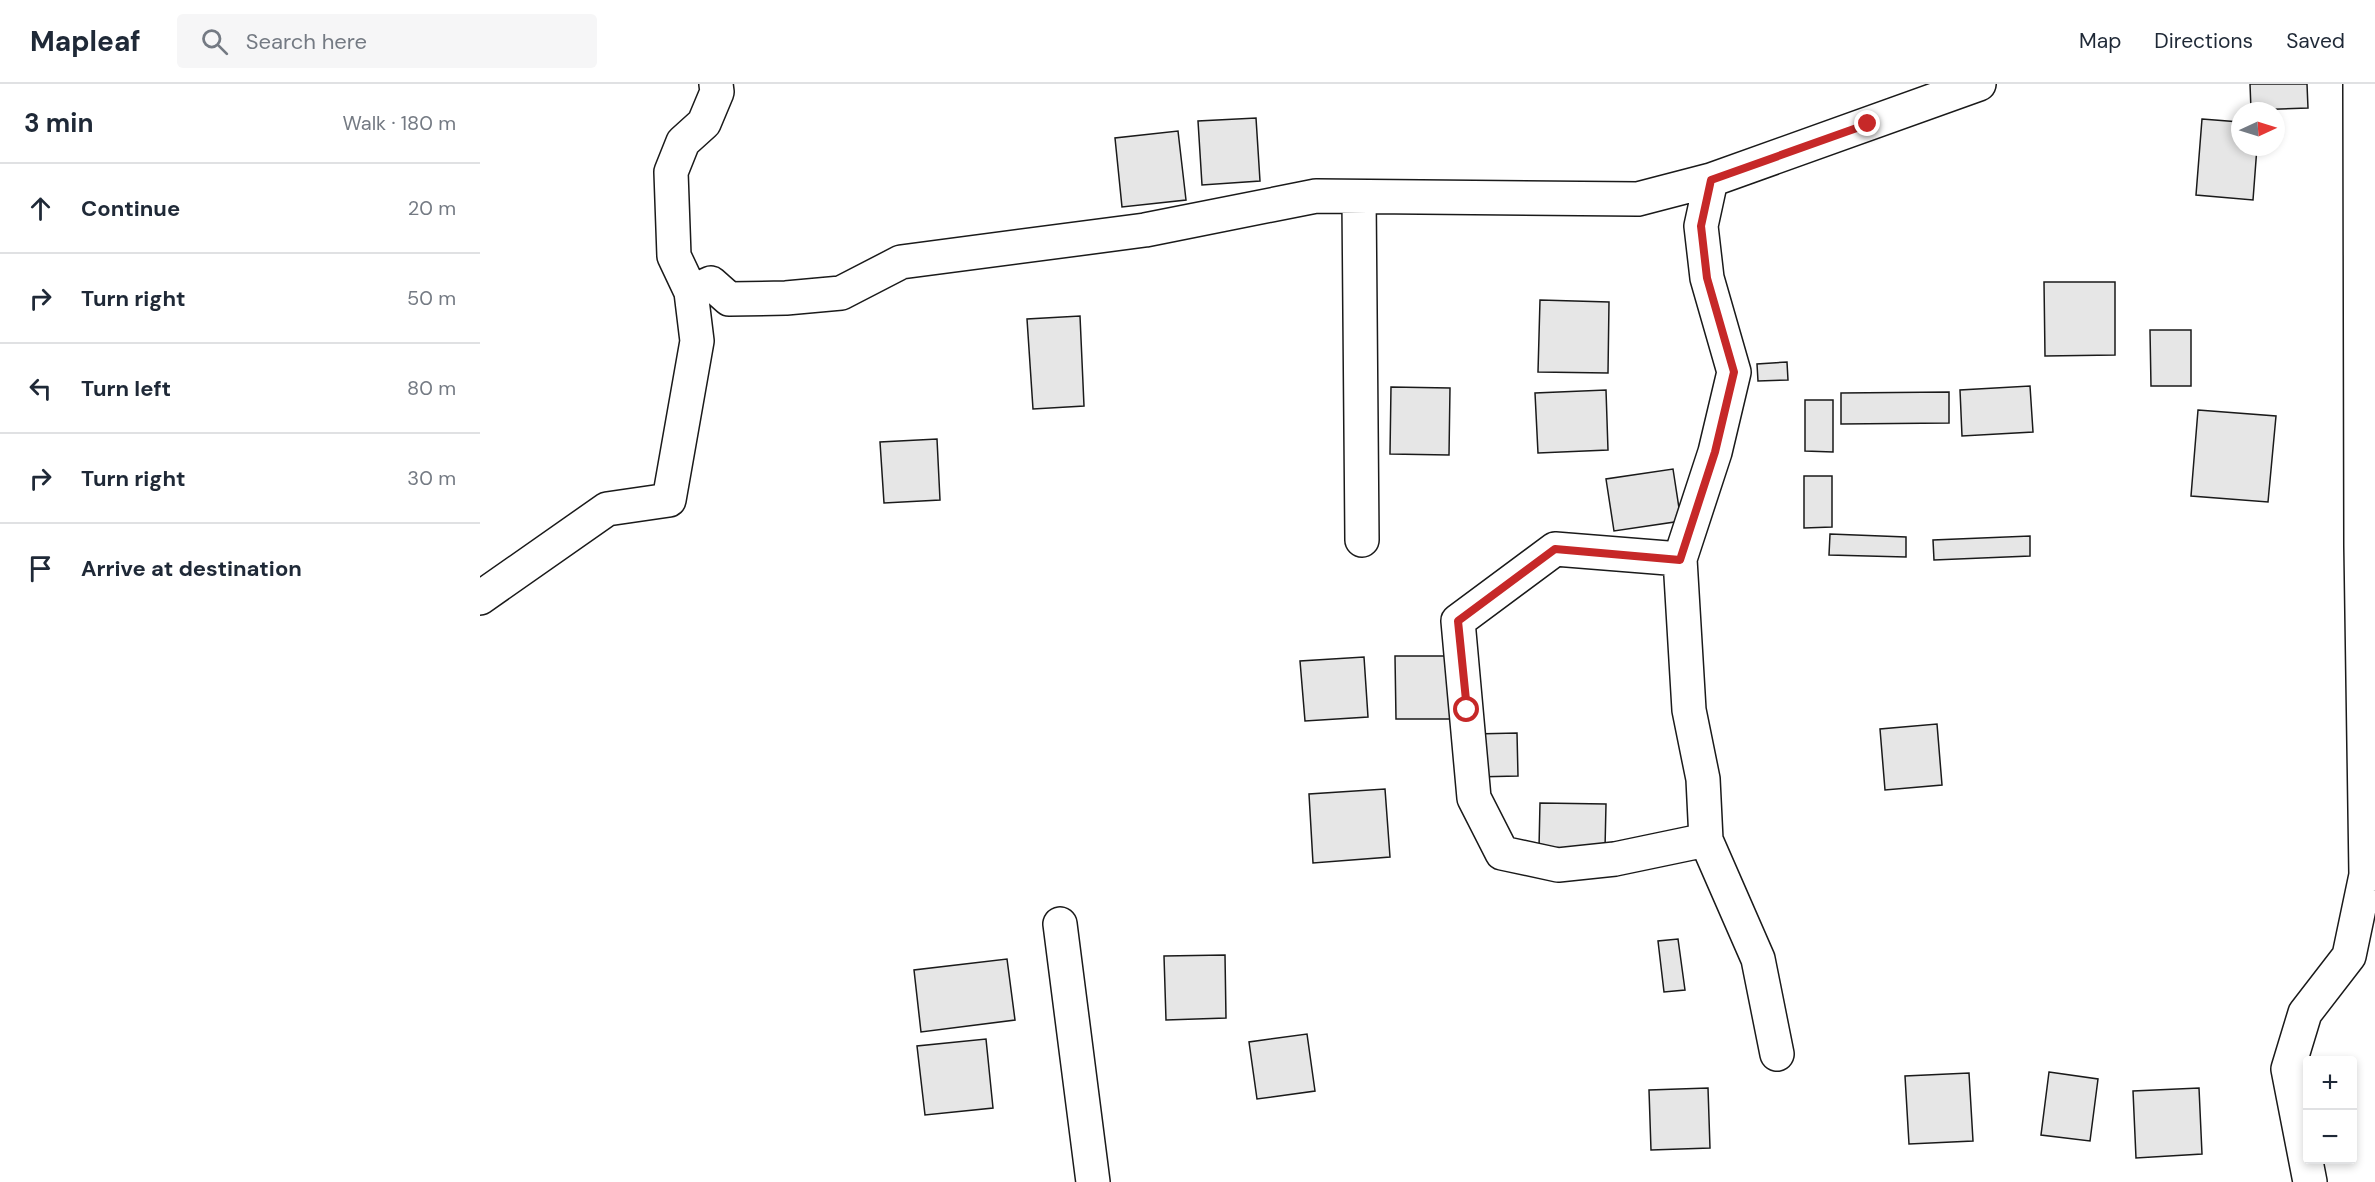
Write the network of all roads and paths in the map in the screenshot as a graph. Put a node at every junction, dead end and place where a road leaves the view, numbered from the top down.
1 (716, 84) edge
2 (1979, 84) edge
3 (2360, 84) edge
4 (1711, 180) junction
5 (1359, 197) junction
6 (2367, 203) edge
7 (691, 292) junction
8 (1362, 540) dead end
9 (2368, 546) edge
10 (1680, 560) junction
11 (480, 598) edge
12 (1706, 840) junction
13 (2370, 874) edge
14 (1060, 924) dead end
15 (1777, 1054) dead end
16 (1093, 1182) edge
17 (2310, 1182) edge

1 - 7 street
2 - 4 street
3 - 6 street
4 - 5 street
4 - 10 street
5 - 7 street
5 - 8 street
6 - 9 street
7 - 11 street
9 - 13 street
10 - 12 street
10 - 12 street
12 - 15 street
13 - 17 street
14 - 16 street

